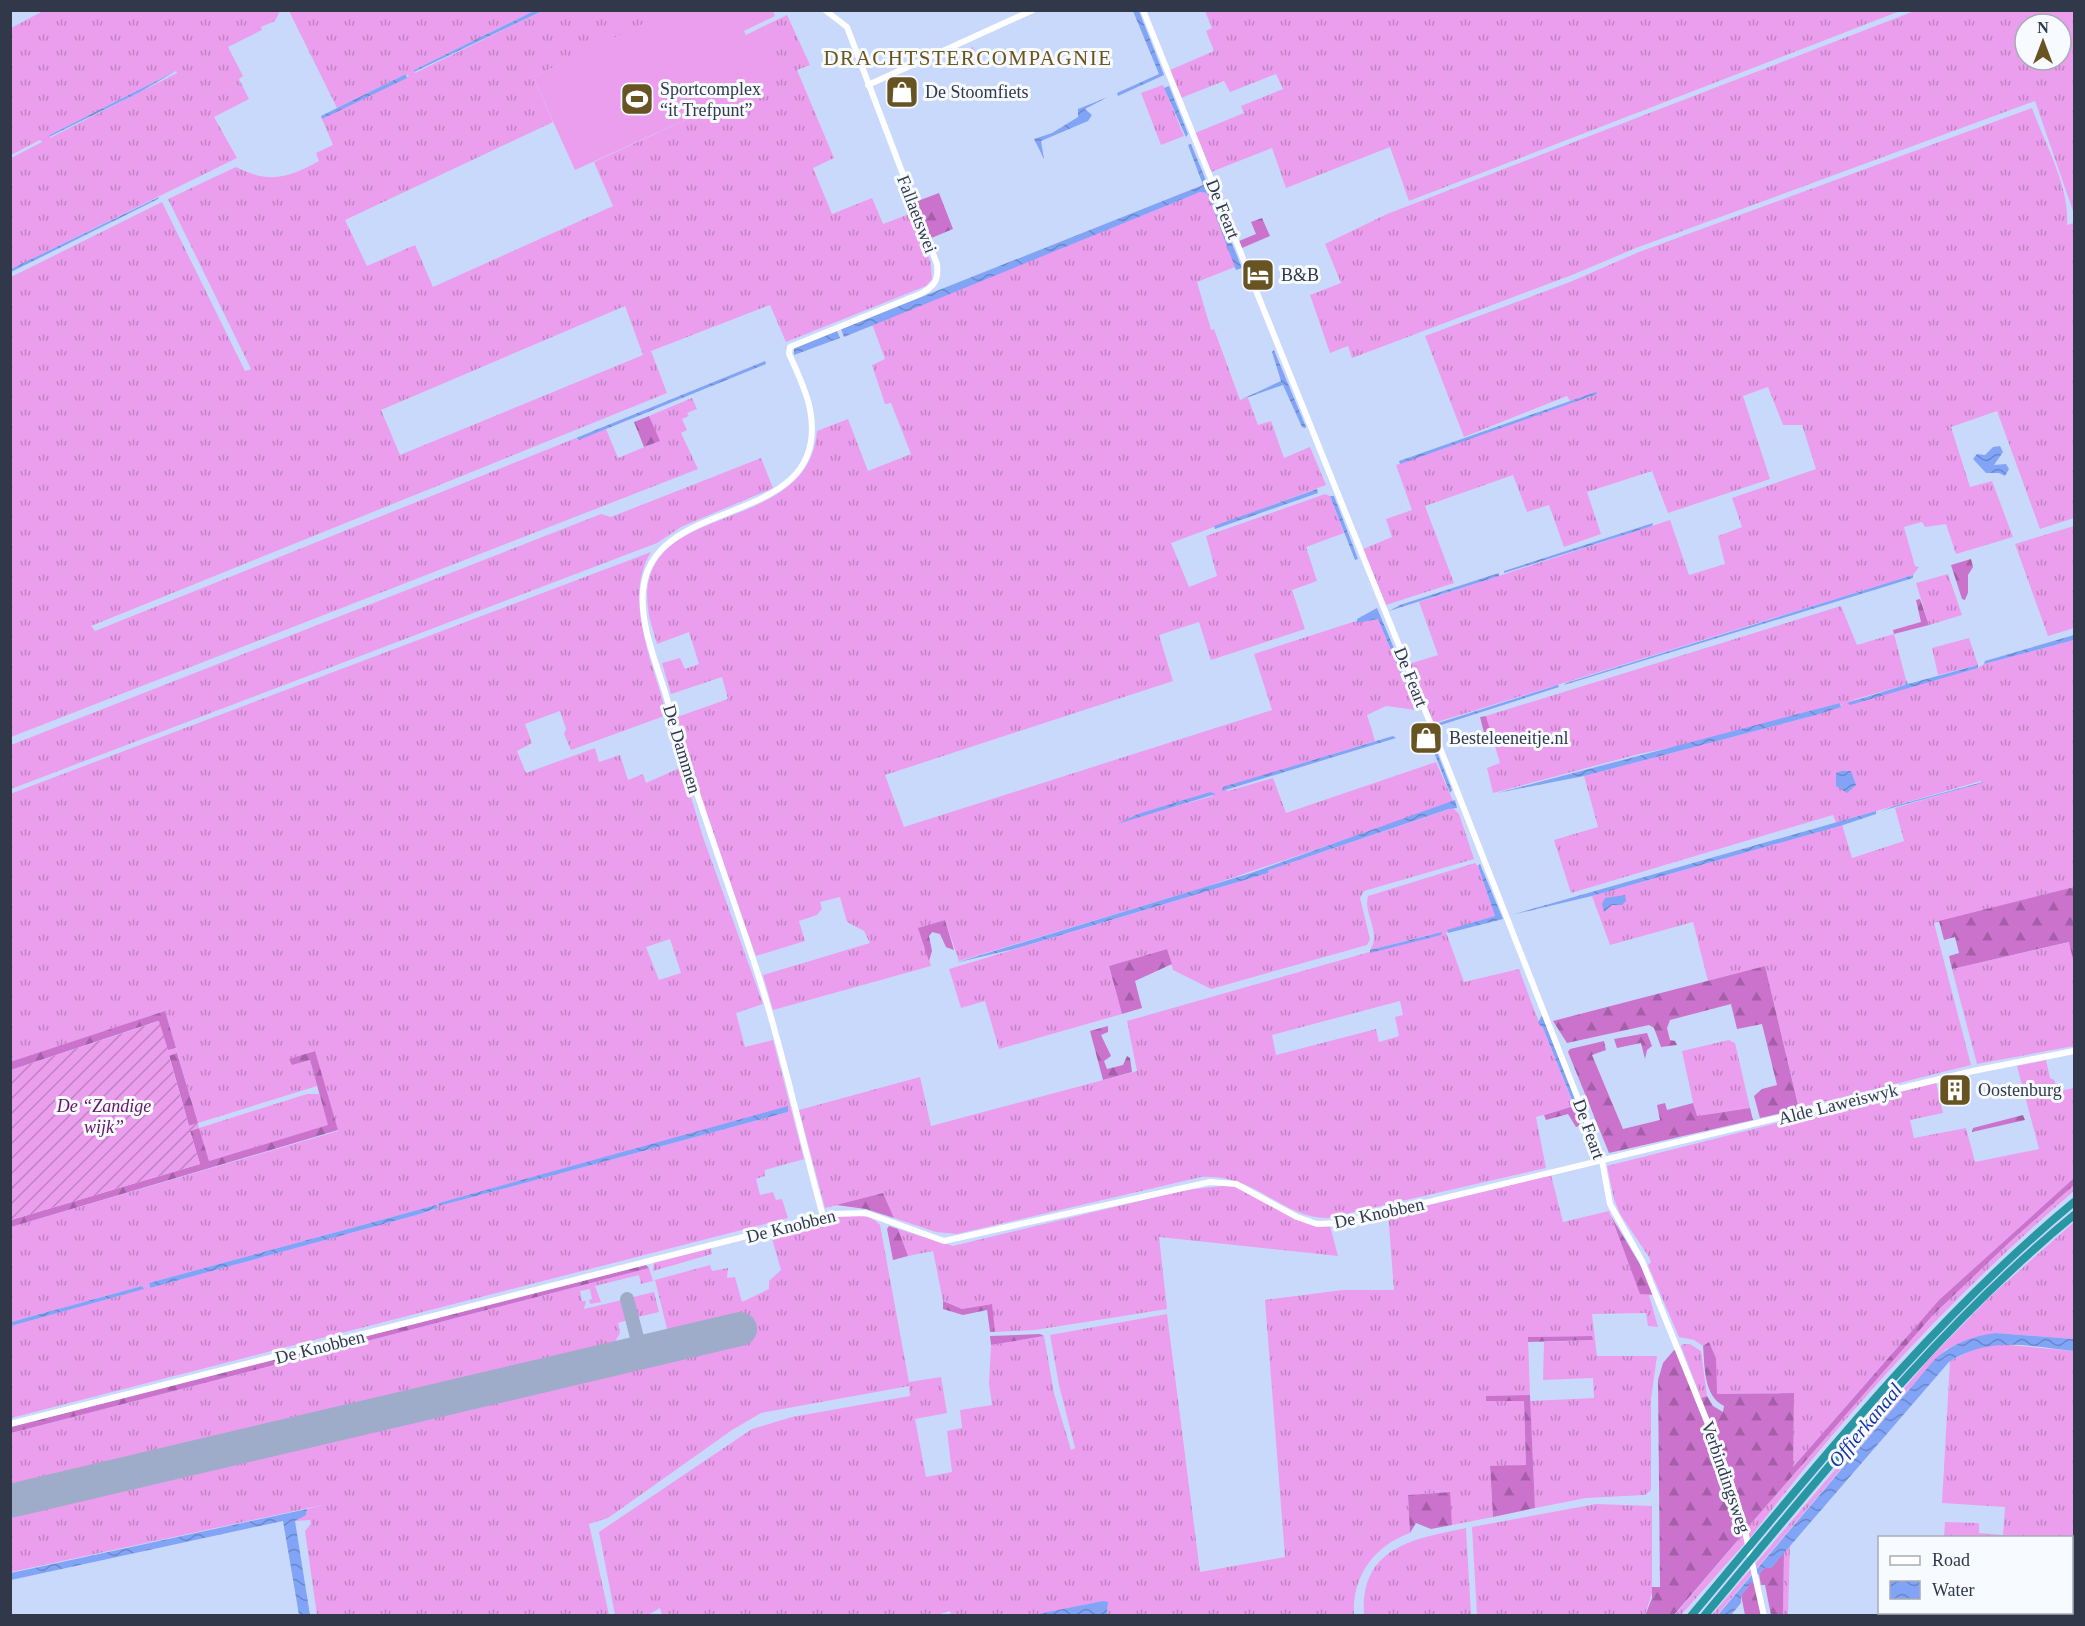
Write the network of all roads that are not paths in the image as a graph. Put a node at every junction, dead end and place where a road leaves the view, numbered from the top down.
1 (825, 10) edge
2 (1033, 10) edge
3 (1143, 10) edge
4 (868, 85) junction
5 (791, 359) joint
6 (2074, 1051) edge
7 (1602, 1160) junction
8 (2074, 1202) edge
9 (2074, 1215) edge
10 (823, 1216) junction
11 (1676, 1342) joint
12 (10, 1424) edge
13 (1691, 1616) edge
14 (1704, 1616) edge
15 (1764, 1616) edge

1 - 4 street
2 - 4 street
3 - 7 street, De Feart
4 - 5 street, Fallaetswei
5 - 10 street, De Dammen
6 - 7 street, Alde Laweiswyk
7 - 10 street, De Knobben
7 - 11 street, De Feart
8 - 13 highway
9 - 14 highway
10 - 12 street, De Knobben
11 - 15 street, Verbindingsweg

